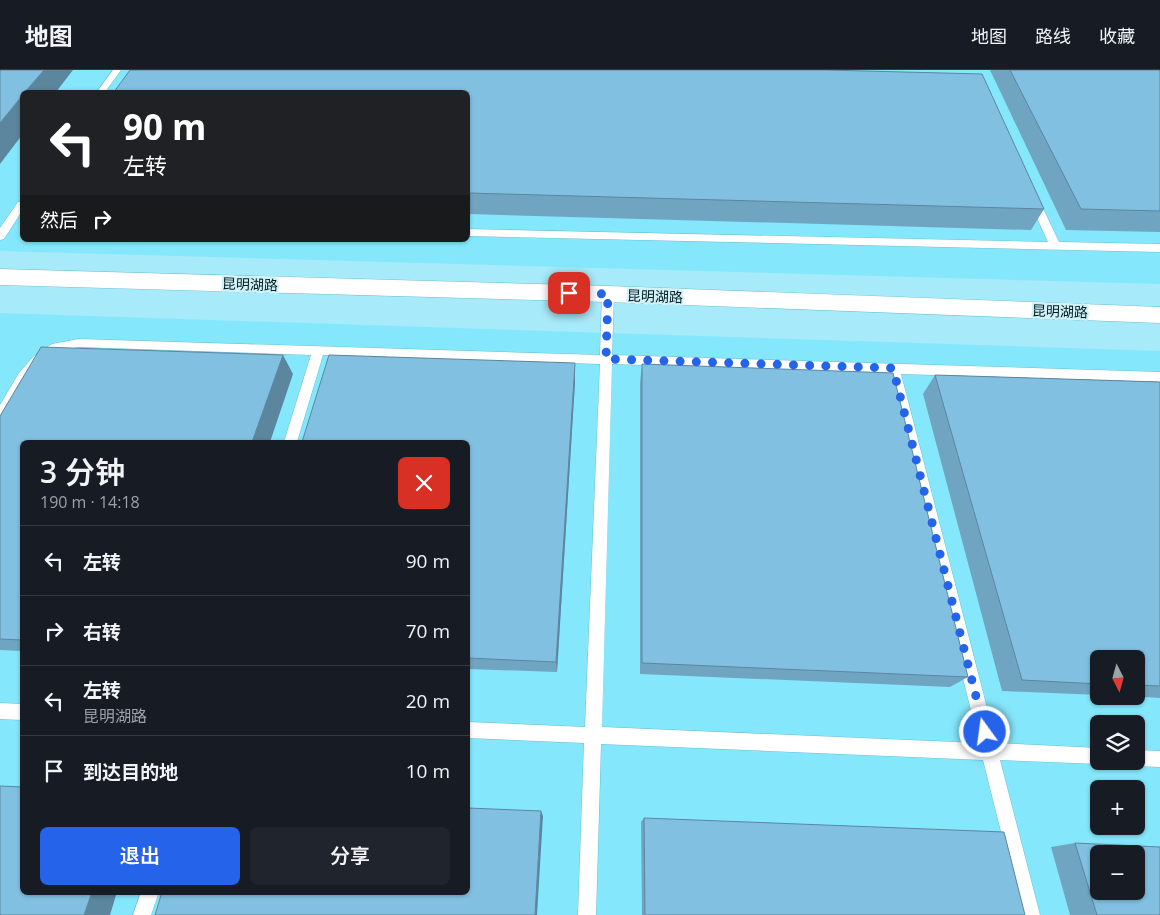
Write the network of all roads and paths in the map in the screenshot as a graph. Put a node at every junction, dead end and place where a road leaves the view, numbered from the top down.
1 (117, 70) edge
2 (102, 90) edge
3 (1030, 192) edge
4 (20, 206) edge
5 (5, 222) edge
6 (20, 222) edge
7 (470, 233) edge
8 (0, 236) edge
9 (1054, 246) junction
10 (1160, 248) edge
11 (0, 277) edge
12 (608, 294) junction
13 (1160, 315) edge
14 (319, 350) junction
15 (606, 359) junction
16 (893, 368) junction
17 (1160, 377) edge
18 (0, 416) edge
19 (291, 440) edge
20 (0, 711) edge
21 (20, 712) edge
22 (470, 730) edge
23 (593, 735) junction
24 (990, 752) junction
25 (1090, 756) edge
26 (1145, 758) edge
27 (1160, 759) edge
28 (149, 895) edge
29 (142, 915) edge
30 (587, 915) edge
31 (1031, 915) edge

1 - 2 lane
3 - 9 lane
4 - 5 lane
5 - 6 lane
5 - 8 lane
7 - 9 lane
9 - 10 lane
11 - 12 street, 昆明湖路
12 - 13 street, 昆明湖路
12 - 15 lane
14 - 15 lane
14 - 18 lane
14 - 19 lane
15 - 16 lane
15 - 23 lane
16 - 17 lane
16 - 24 lane
20 - 21 lane
22 - 23 lane
23 - 24 lane
23 - 30 lane
24 - 25 lane
24 - 31 lane
26 - 27 lane
28 - 29 lane

